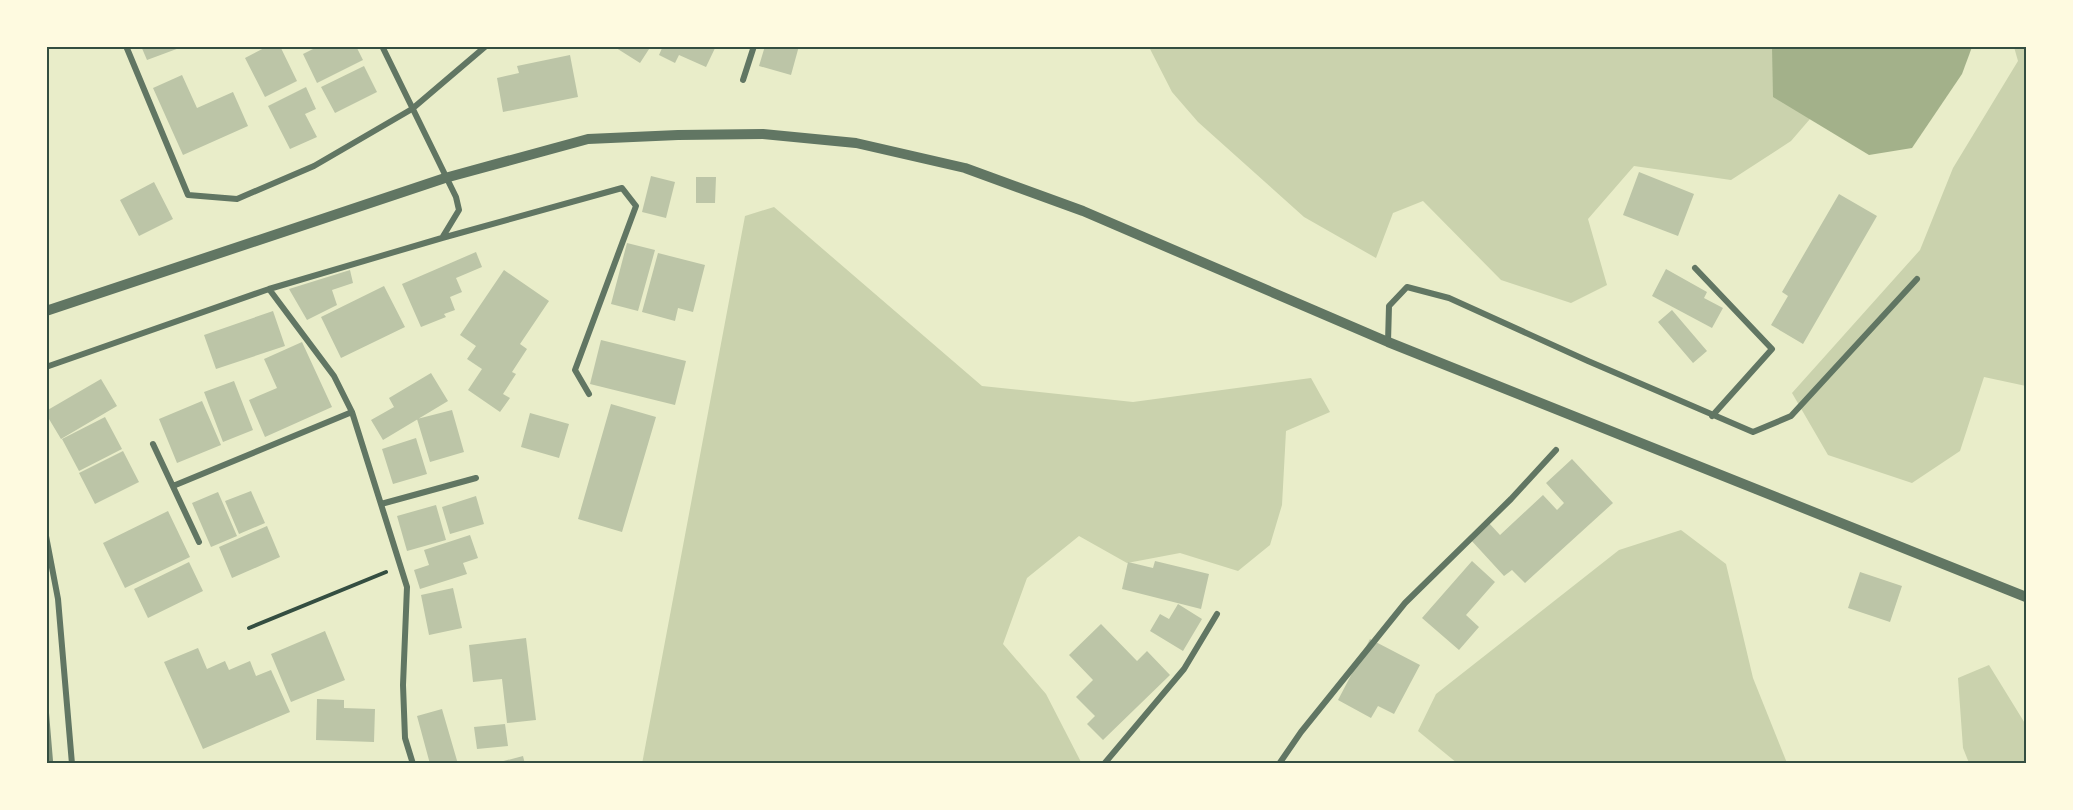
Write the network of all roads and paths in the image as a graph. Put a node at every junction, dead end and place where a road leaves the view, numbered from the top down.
1 (126, 46) edge
2 (382, 46) edge
3 (486, 46) edge
4 (754, 46) edge
5 (743, 80) dead end
6 (412, 109) junction
7 (445, 178) junction
8 (442, 238) junction
9 (1695, 268) dead end
10 (1917, 279) dead end
11 (269, 289) junction
12 (46, 311) edge
13 (1388, 342) junction
14 (46, 367) edge
15 (589, 394) dead end
16 (352, 412) junction
17 (1712, 416) junction
18 (153, 444) dead end
19 (1556, 450) dead end
20 (476, 478) dead end
21 (173, 486) junction
22 (381, 504) junction
23 (46, 536) edge
24 (199, 542) dead end
25 (400, 566) junction
26 (2026, 597) edge
27 (1217, 614) dead end
28 (249, 628) dead end
29 (72, 764) edge
30 (413, 764) edge
31 (1104, 764) edge
32 (1279, 764) edge

1 - 6 street
2 - 6 street
3 - 6 street
4 - 5 street
6 - 7 street
7 - 8 street
7 - 12 street
7 - 13 street
8 - 11 street
8 - 15 street
9 - 17 street
10 - 17 street
11 - 14 street
11 - 16 street
13 - 17 street
13 - 26 street
16 - 21 street
16 - 22 street
18 - 21 street
19 - 32 street
20 - 22 street
21 - 24 street
22 - 25 street
23 - 29 street
25 - 28 path
25 - 30 street
27 - 31 street

